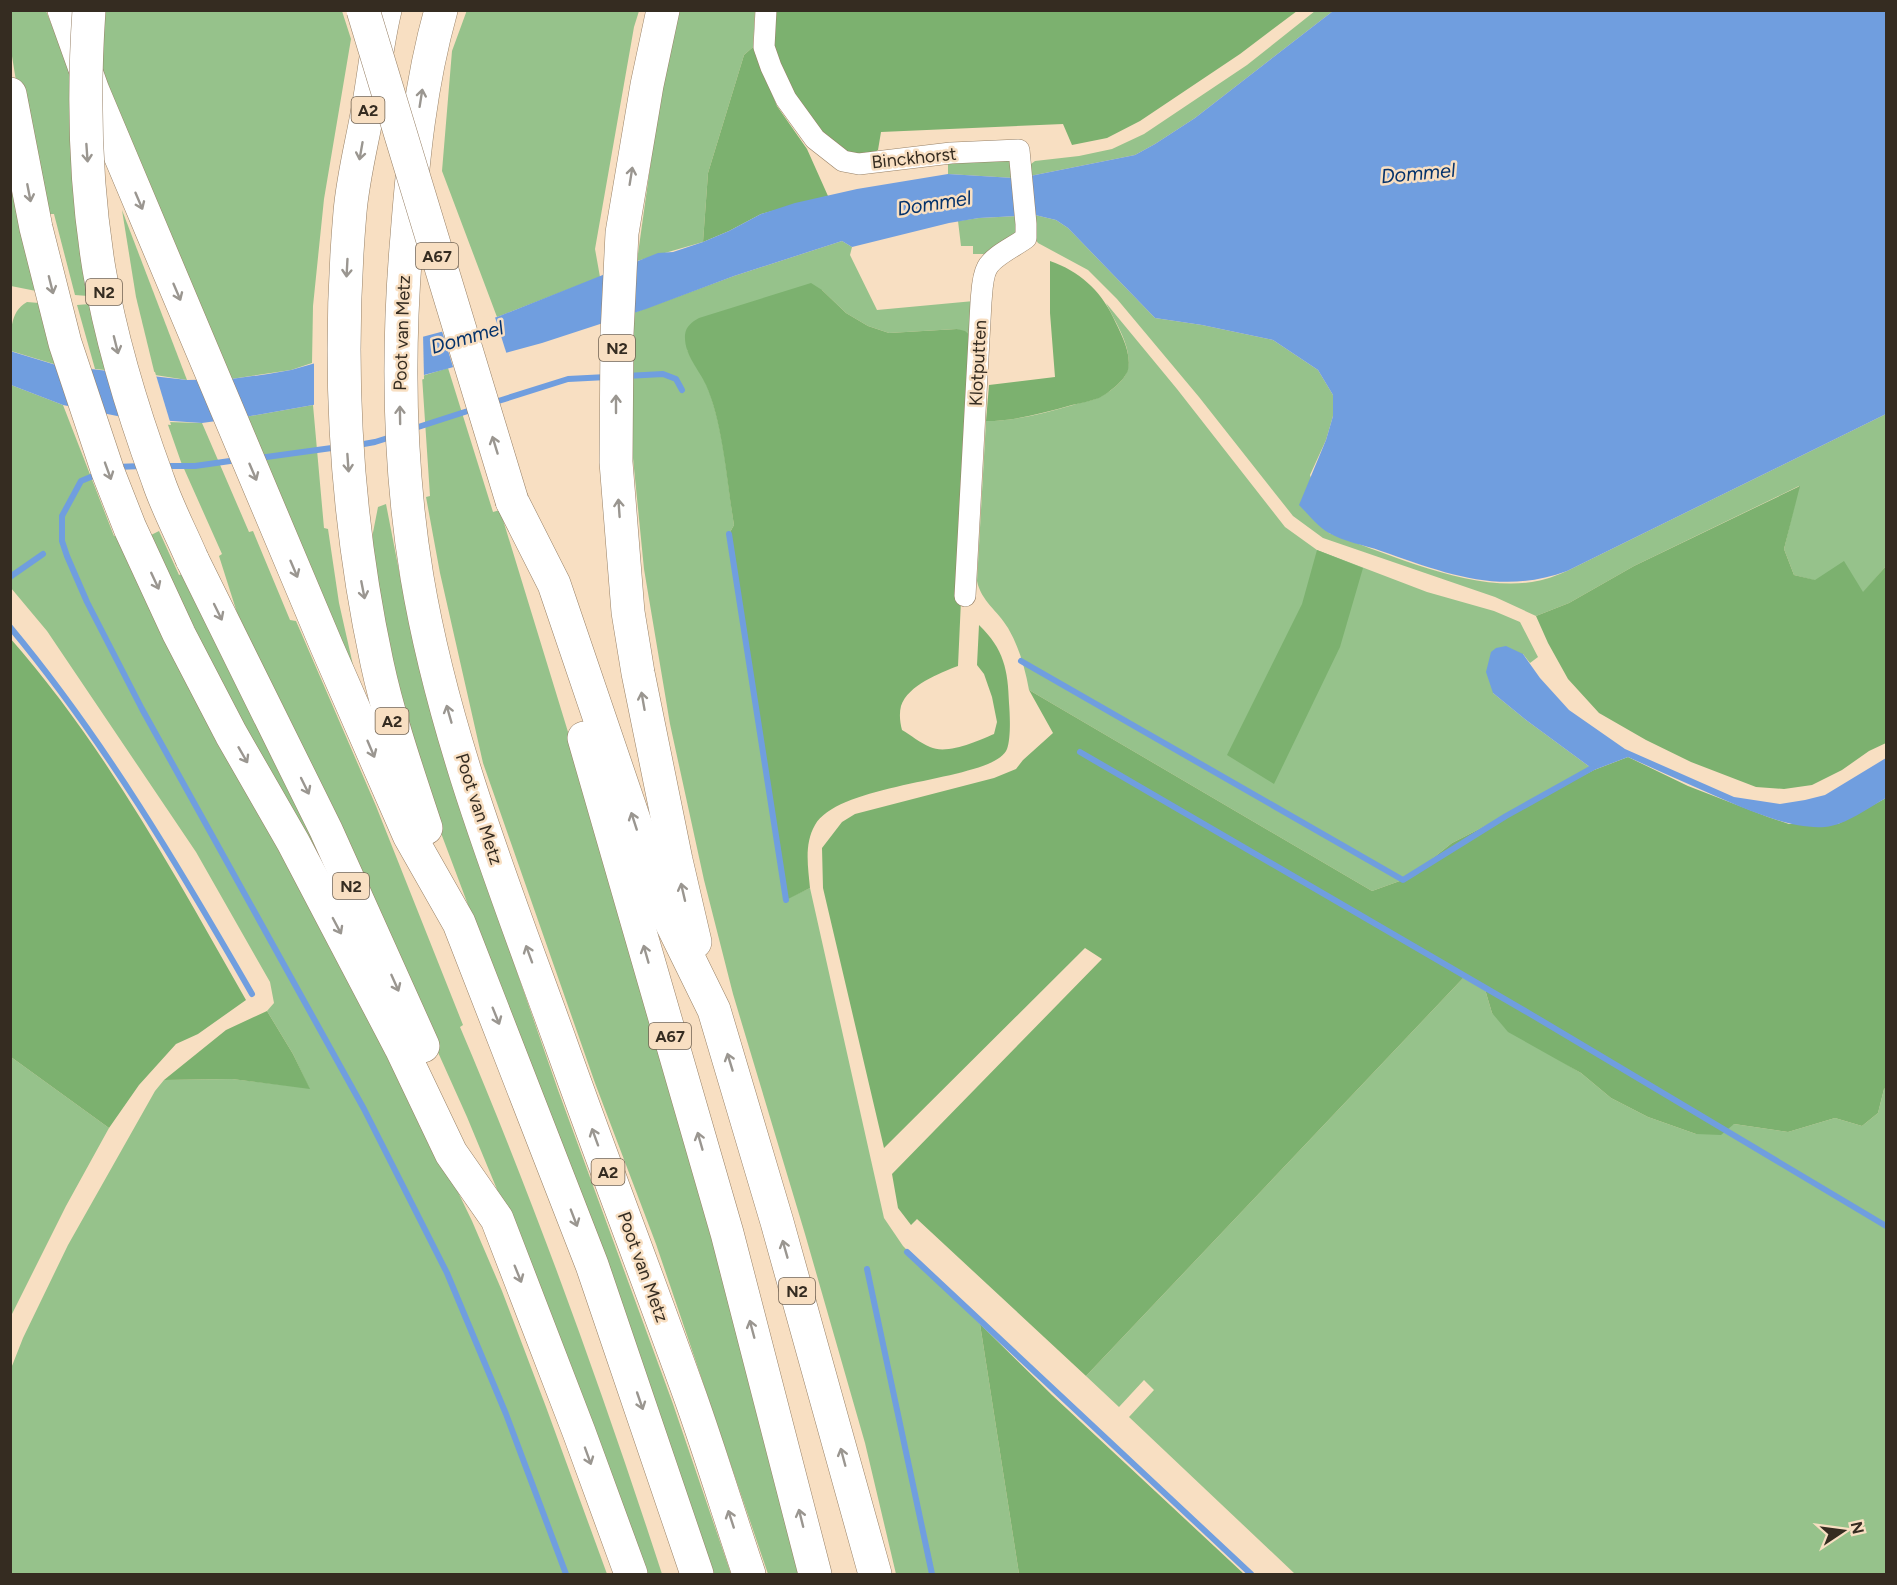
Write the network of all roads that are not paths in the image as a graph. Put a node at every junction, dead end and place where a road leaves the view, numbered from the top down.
1 (64, 10) edge
2 (89, 10) edge
3 (363, 10) edge
4 (385, 10) edge
5 (441, 10) edge
6 (663, 10) edge
7 (766, 10) edge
8 (10, 94) edge
9 (1020, 158) joint
10 (512, 501) junction
11 (966, 596) dead end
12 (459, 923) junction
13 (714, 1010) junction
14 (496, 1219) junction
15 (631, 1575) edge
16 (698, 1575) edge
17 (749, 1575) edge
18 (815, 1575) edge
19 (874, 1575) edge

1 -> 12 highway
2 -> 14 highway, N2, bridge
10 -> 3 highway, A67, bridge
4 -> 12 highway, A2
17 -> 5 highway, Poot van Metz / A2
13 -> 6 highway, N2
7 - 9 street, Binckhorst
8 -> 14 highway
9 - 11 street, Klotputten
13 -> 10 highway, N2
18 -> 10 highway, A67
12 -> 16 highway, A2
19 -> 13 highway, N2
14 -> 15 highway, N2

